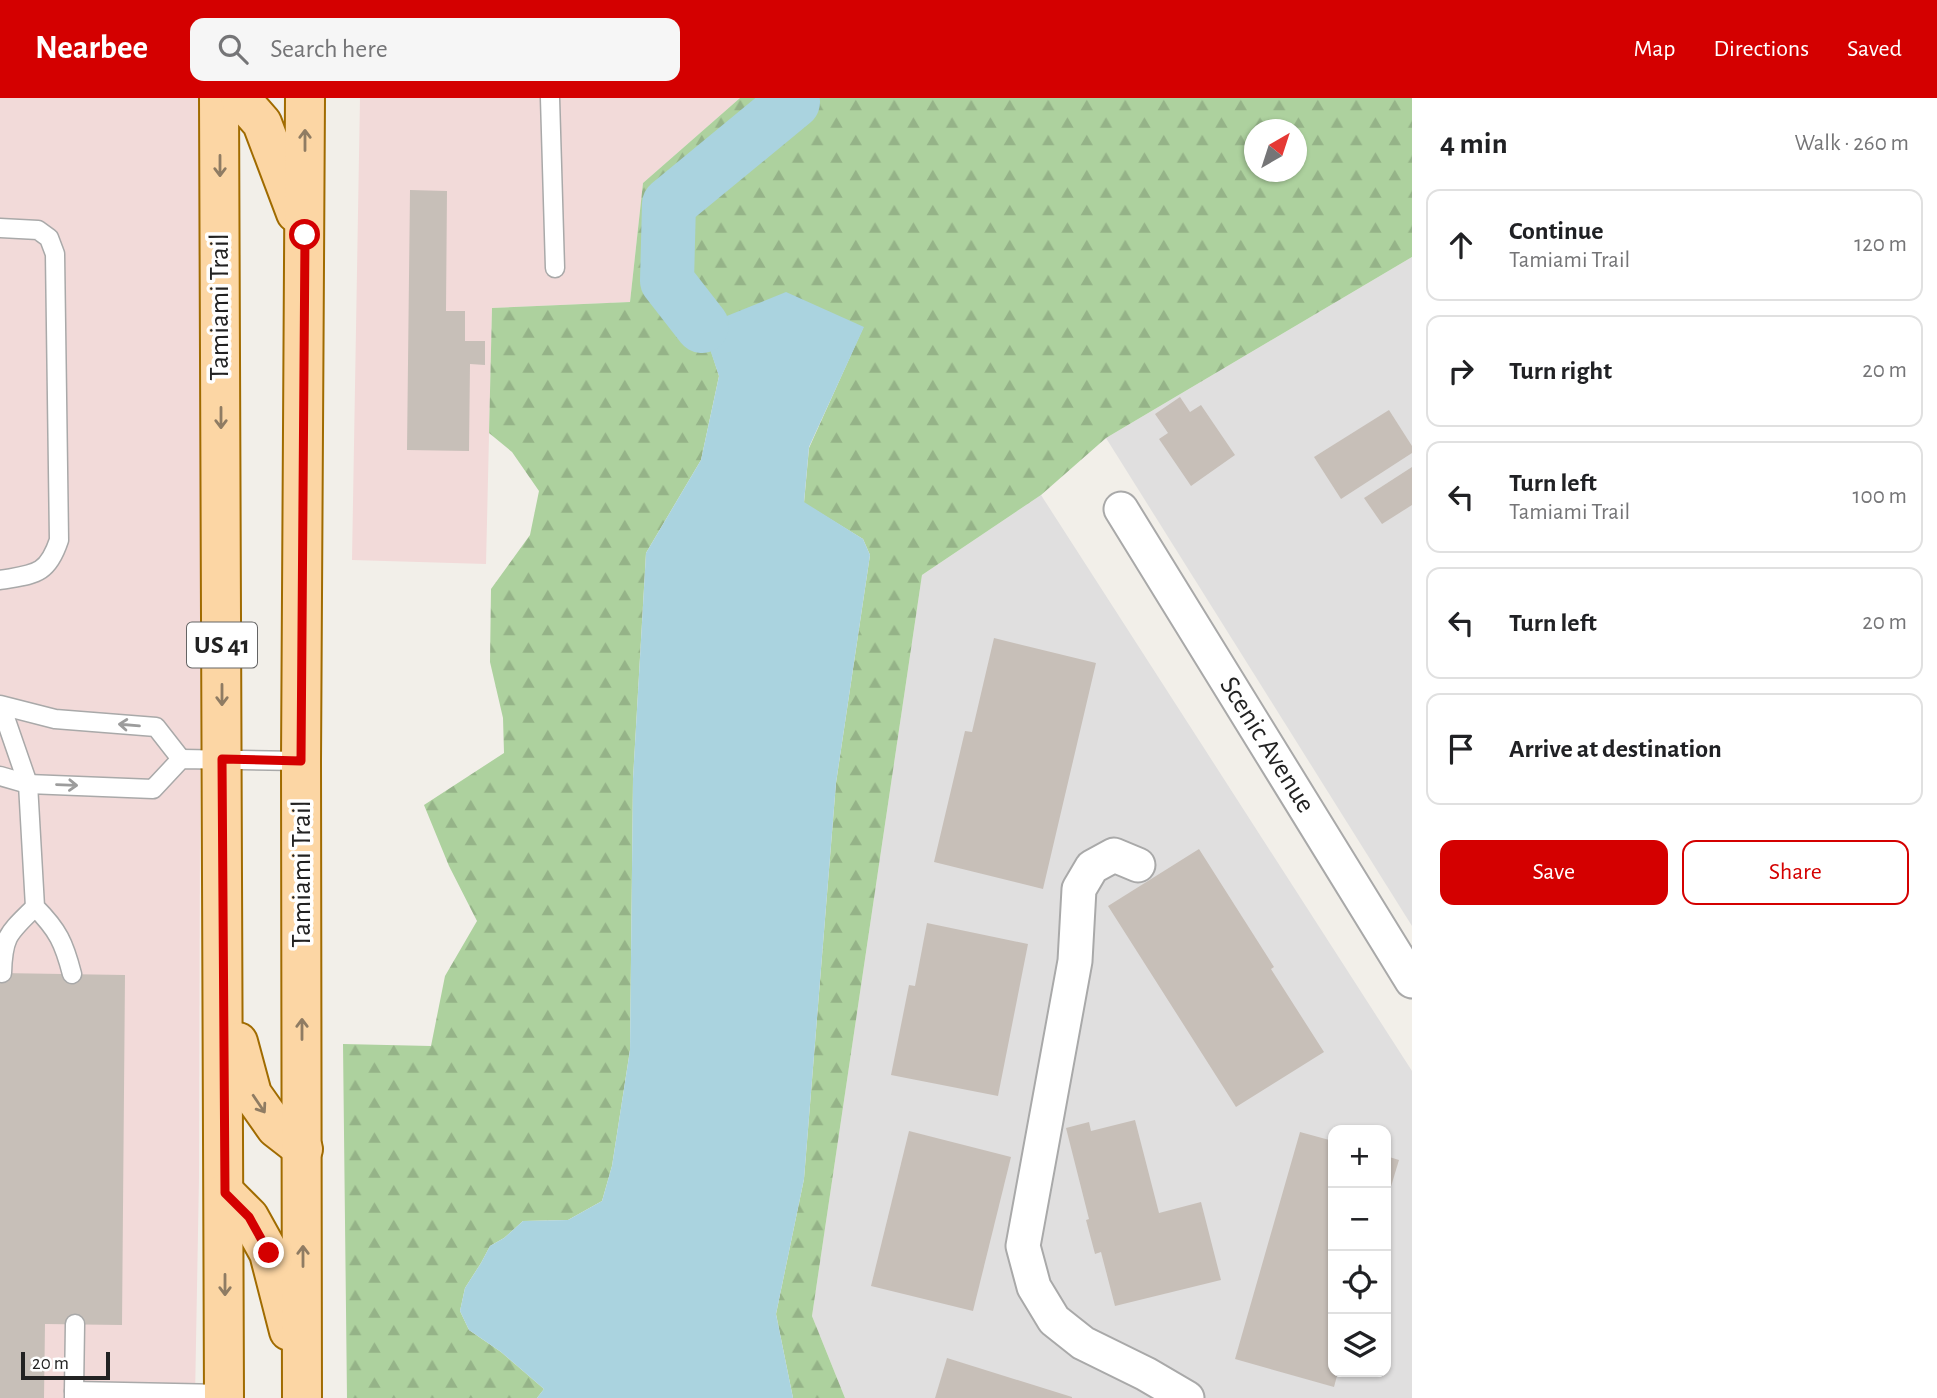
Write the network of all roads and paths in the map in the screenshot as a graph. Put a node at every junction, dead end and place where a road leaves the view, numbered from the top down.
1 (219, 98) edge
2 (240, 98) edge
3 (305, 98) edge
4 (550, 98) edge
5 (0, 228) edge
6 (305, 235) junction
7 (555, 268) dead end
8 (1121, 509) dead end
9 (0, 580) edge
10 (1, 706) edge
11 (181, 759) junction
12 (222, 759) junction
13 (301, 761) junction
14 (0, 776) edge
15 (28, 784) junction
16 (1138, 865) dead end
17 (35, 907) junction
18 (2, 973) dead end
19 (72, 974) dead end
20 (1412, 981) edge
21 (224, 993) junction
22 (303, 1149) junction
23 (225, 1193) junction
24 (75, 1324) dead end
25 (302, 1391) edge
26 (74, 1395) edge
27 (224, 1396) edge
28 (1187, 1398) edge

1 -> 12 main road, Tamiami Trail / US 41
2 - 6 main road
6 -> 3 main road, Tamiami Trail
4 - 7 lane
5 - 9 lane
6 - 13 main road, Tamiami Trail
8 - 20 street, Scenic Avenue
11 -> 10 lane
10 - 15 lane
11 - 12 lane
15 -> 11 lane
12 - 13 lane
12 - 21 main road, Tamiami Trail / US 41
22 -> 13 main road, Tamiami Trail
14 - 15 lane
15 - 17 lane
16 - 28 street
17 - 18 lane
17 - 19 lane
21 -> 22 main road
21 - 23 main road, Tamiami Trail / US 41
25 -> 22 main road, Tamiami Trail
23 - 25 main road
23 -> 27 main road, Tamiami Trail / US 41
24 - 26 lane
26 - 27 lane

